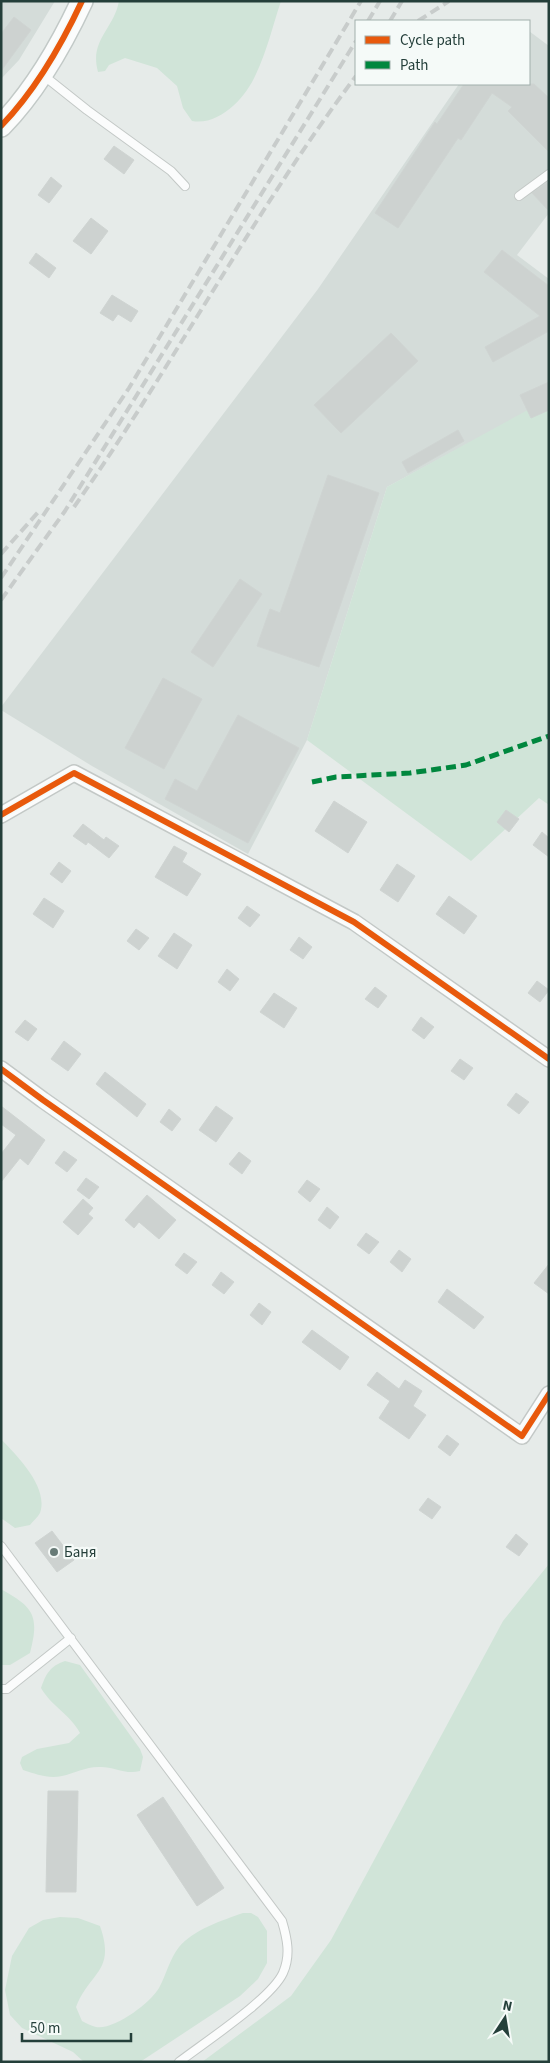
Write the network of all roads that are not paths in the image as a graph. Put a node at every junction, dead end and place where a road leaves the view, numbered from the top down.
1 (82, 1) edge
2 (42, 75) junction
3 (1, 126) edge
4 (549, 174) edge
5 (186, 186) dead end
6 (519, 196) dead end
7 (1, 815) edge
8 (549, 1059) edge
9 (1, 1069) edge
10 (549, 1394) edge
11 (1, 1546) edge
12 (71, 1638) junction
13 (1, 1688) edge
14 (179, 2062) edge

1 - 2 street
2 - 3 street
2 - 5 lane
4 - 6 lane
7 - 8 street
9 - 10 street
11 - 12 lane
12 - 13 lane
12 - 14 lane

